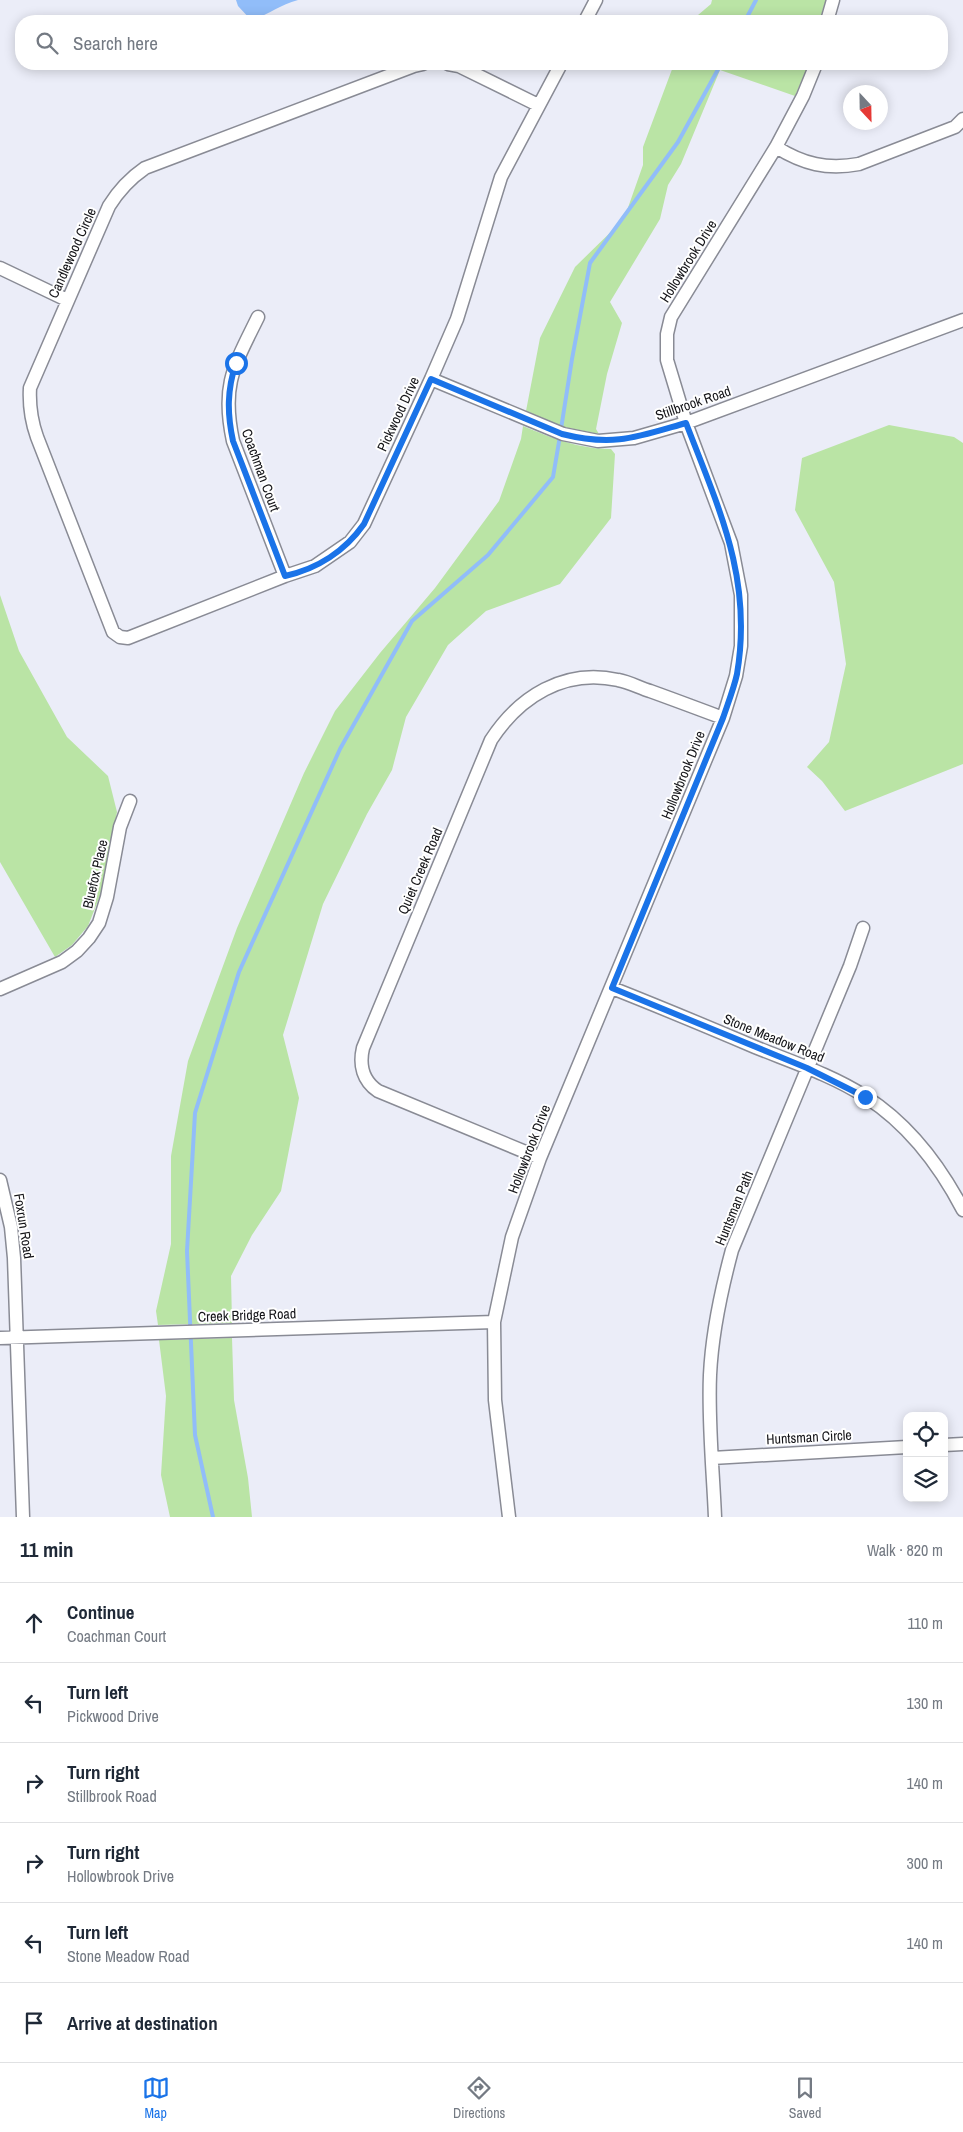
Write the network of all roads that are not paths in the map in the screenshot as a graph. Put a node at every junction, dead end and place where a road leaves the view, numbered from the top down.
1 (596, 0) edge
2 (833, 0) edge
3 (588, 15) edge
4 (829, 15) edge
5 (403, 70) edge
6 (467, 70) edge
7 (558, 70) edge
8 (814, 70) edge
9 (538, 105) junction
10 (963, 119) edge
11 (776, 147) junction
12 (0, 268) edge
13 (67, 300) junction
14 (258, 318) dead end
15 (963, 320) edge
16 (431, 379) junction
17 (686, 423) junction
18 (285, 576) junction
19 (120, 637) joint
20 (723, 718) junction
21 (130, 801) dead end
22 (863, 928) dead end
23 (612, 988) junction
24 (0, 989) edge
25 (807, 1068) junction
26 (540, 1158) junction
27 (0, 1180) edge
28 (963, 1210) edge
29 (494, 1322) junction
30 (18, 1337) junction
31 (0, 1338) edge
32 (963, 1444) edge
33 (948, 1445) edge
34 (903, 1447) edge
35 (712, 1458) junction
36 (23, 1517) edge
37 (509, 1517) edge
38 (715, 1517) edge

1 - 3 street
2 - 4 street
5 - 13 street, Candlewood Circle
6 - 9 street
7 - 9 street, Pickwood Drive
8 - 11 street, Hollowbrook Drive
9 - 16 street, Pickwood Drive
10 - 11 street
11 - 17 street, Hollowbrook Drive
12 - 13 street
13 - 19 street, Candlewood Circle
14 - 18 street, Coachman Court
15 - 17 street, Stillbrook Road
16 - 17 street, Stillbrook Road
16 - 18 street, Pickwood Drive
17 - 20 street, Hollowbrook Drive
18 - 19 street, Pickwood Drive
20 - 23 street, Hollowbrook Drive
20 - 26 street, Quiet Creek Road
21 - 24 street, Bluefox Place
22 - 25 street, Huntsman Path
23 - 25 street, Stone Meadow Road
23 - 26 street, Hollowbrook Drive
25 - 28 street, Stone Meadow Road
25 - 35 street, Huntsman Path
26 - 29 street, Hollowbrook Drive
27 - 30 street, Foxrun Road
29 - 30 street, Creek Bridge Road
29 - 37 street, Hollowbrook Drive
30 - 31 street, Creek Bridge Road
30 - 36 street, Foxrun Road
32 - 33 street
34 - 35 street, Huntsman Circle
35 - 38 street, Huntsman Path

